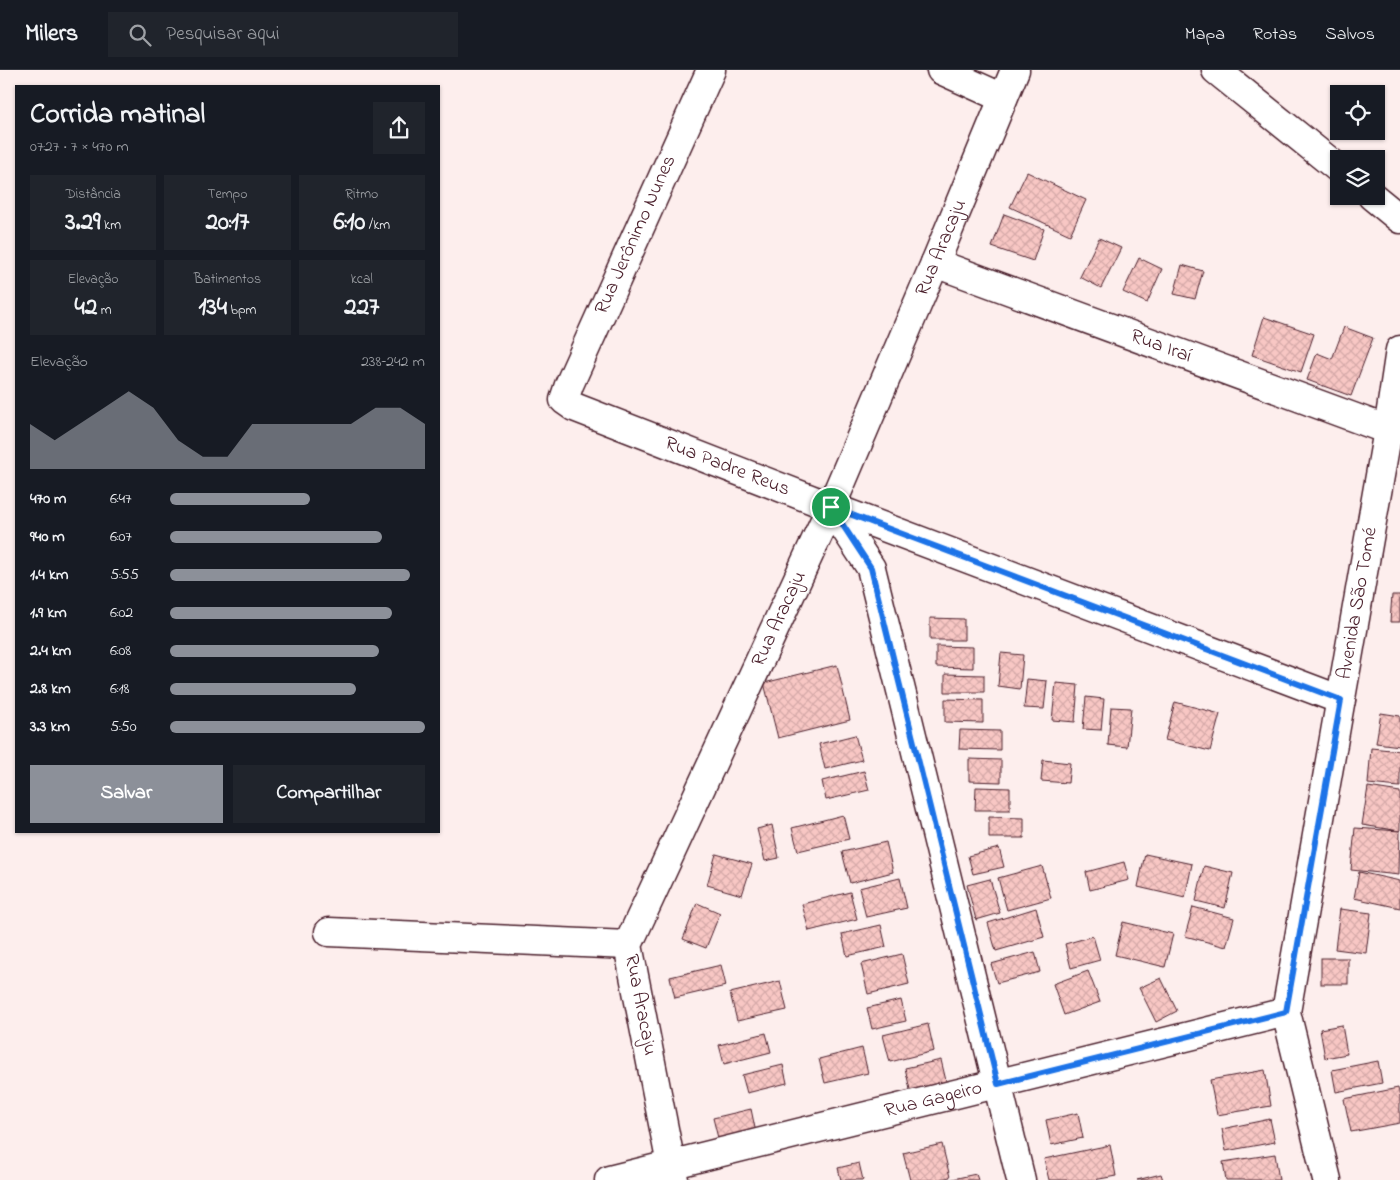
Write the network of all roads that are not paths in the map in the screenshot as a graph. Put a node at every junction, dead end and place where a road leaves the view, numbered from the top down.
1 (711, 70) edge
2 (941, 70) edge
3 (1015, 70) edge
4 (1216, 70) edge
5 (1003, 98) junction
6 (1330, 162) edge
7 (1383, 205) edge
8 (1400, 218) edge
9 (935, 263) junction
10 (1400, 350) edge
11 (564, 400) joint
12 (1388, 430) junction
13 (831, 507) junction
14 (1341, 700) junction
15 (329, 932) dead end
16 (628, 945) junction
17 (1286, 1012) junction
18 (998, 1084) junction
19 (672, 1172) edge
20 (609, 1180) edge
21 (1021, 1180) edge
22 (1327, 1180) edge

1 - 11 street, Rua Jerônimo Nunes
2 - 5 street
3 - 5 street, Rua Aracaju
4 - 6 street
5 - 9 street, Rua Aracaju
7 - 8 street
9 - 12 street, Rua Iraí
9 - 13 street, Rua Aracaju
10 - 12 street, Avenida São Tomé
11 - 13 street, Rua Padre Reus
12 - 14 street, Avenida São Tomé
13 - 14 street, Rua Padre Reus
13 - 16 street, Rua Aracaju
13 - 18 street
14 - 17 street, Avenida São Tomé
15 - 16 street
16 - 19 street, Rua Aracaju
17 - 18 street, Rua Gageiro
17 - 22 street, Avenida São Tomé
18 - 19 street, Rua Gageiro
18 - 21 street
19 - 20 street, Rua Gageiro

